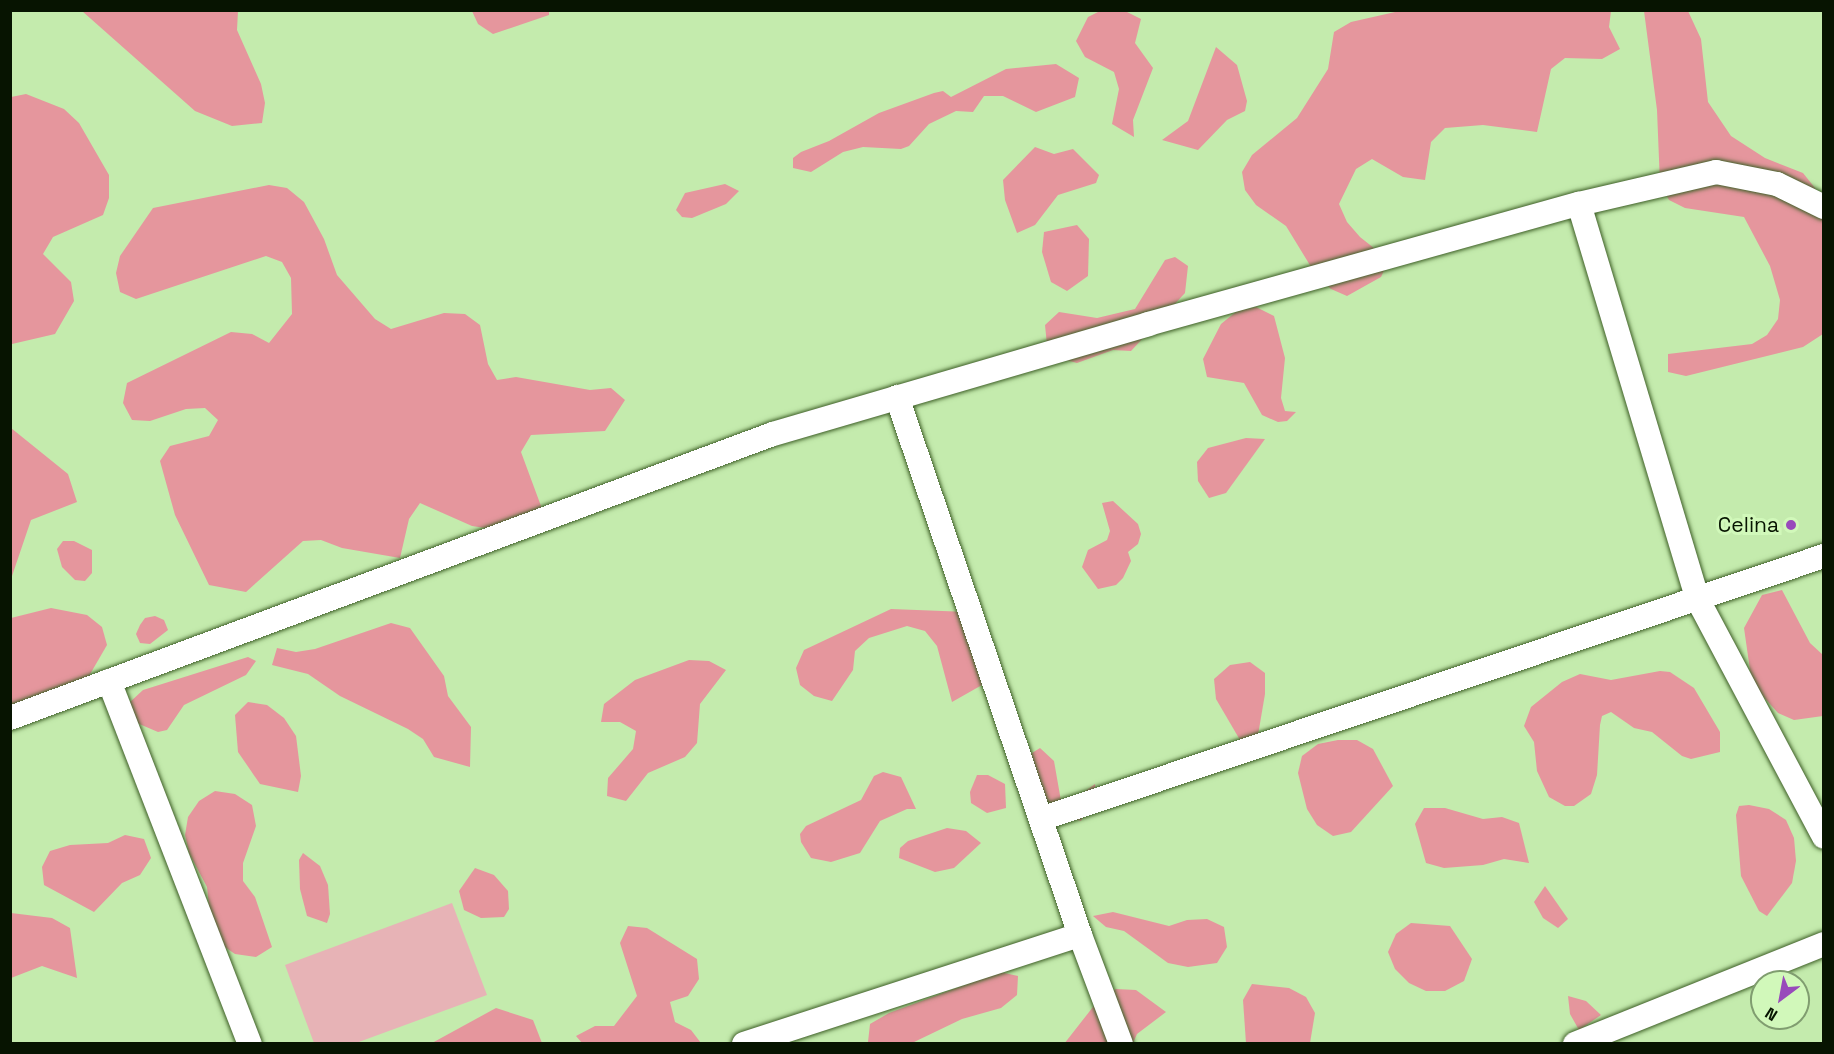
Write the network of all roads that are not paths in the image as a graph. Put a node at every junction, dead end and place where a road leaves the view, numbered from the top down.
1 (1579, 204) junction
2 (1822, 205) edge
3 (897, 397) junction
4 (1824, 556) edge
5 (1698, 600) junction
6 (109, 681) junction
7 (10, 718) edge
8 (1041, 819) junction
9 (1824, 837) edge
10 (1080, 935) junction
11 (1824, 944) edge
12 (250, 1044) edge
13 (744, 1044) edge
14 (1121, 1044) edge
15 (1575, 1044) edge

1 - 2 street
1 - 3 street
1 - 5 street
3 - 6 street
3 - 8 street
4 - 5 street
5 - 8 street
5 - 9 street
6 - 7 street
6 - 12 street
8 - 10 street
10 - 13 street
10 - 14 street
11 - 15 street

